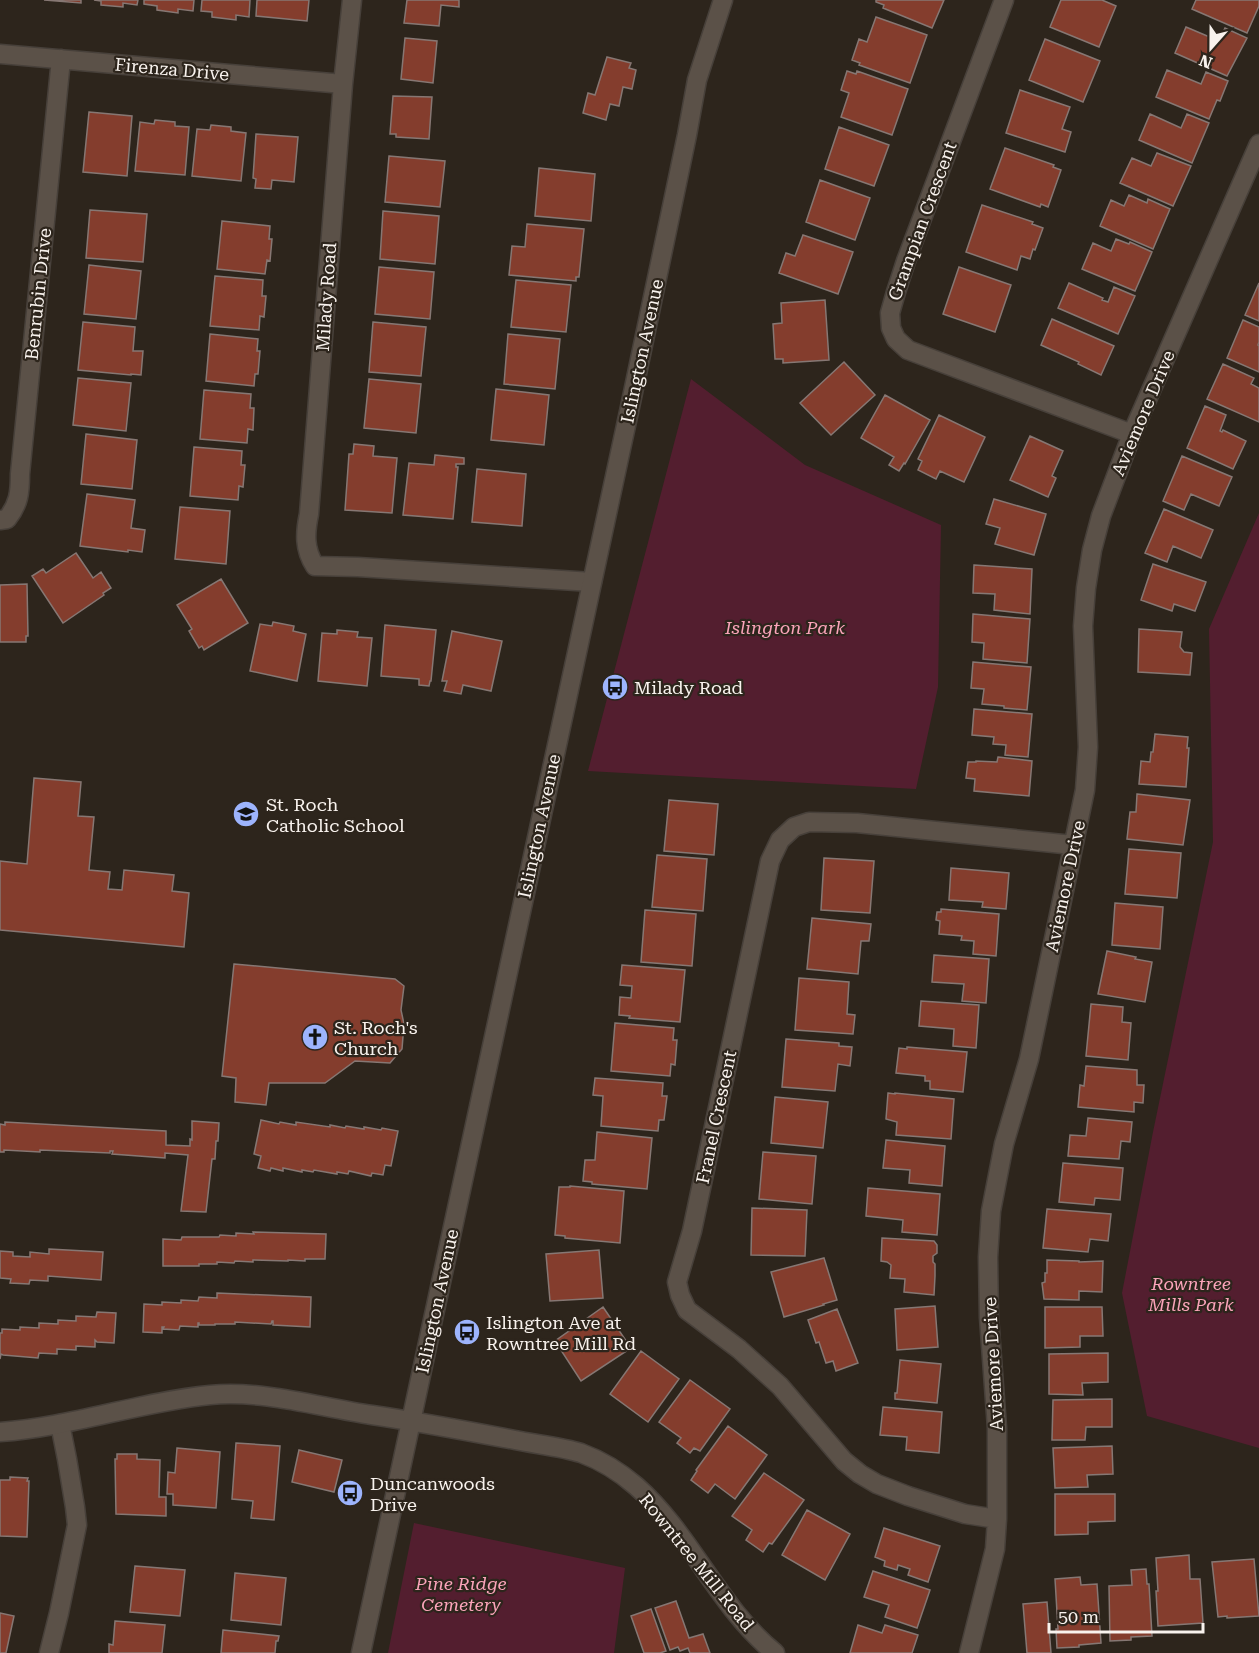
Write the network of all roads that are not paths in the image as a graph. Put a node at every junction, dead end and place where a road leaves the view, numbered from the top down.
1 (352, 0) edge
2 (723, 0) edge
3 (1004, 0) edge
4 (0, 54) edge
5 (61, 59) junction
6 (343, 84) junction
7 (1259, 144) edge
8 (1132, 434) junction
9 (0, 519) edge
10 (592, 582) junction
11 (1072, 845) junction
12 (410, 1421) junction
13 (60, 1424) junction
14 (0, 1432) edge
15 (997, 1519) junction
16 (49, 1653) edge
17 (361, 1653) edge
18 (775, 1653) edge
19 (969, 1653) edge

1 - 6 street, Milady Road
2 - 10 street, Islington Avenue
3 - 8 street, Grampian Crescent
4 - 5 street, Firenza Drive
5 - 6 street, Firenza Drive
5 - 9 street, Benrubin Drive
6 - 10 street, Milady Road
7 - 8 street, Aviemore Drive
8 - 11 street, Aviemore Drive
10 - 12 street, Islington Avenue
11 - 15 street, Aviemore Drive
11 - 15 street, Franel Crescent
12 - 13 street
12 - 17 street, Islington Avenue
12 - 18 street, Rowntree Mill Road
13 - 14 street
13 - 16 street
15 - 19 street, Aviemore Drive

